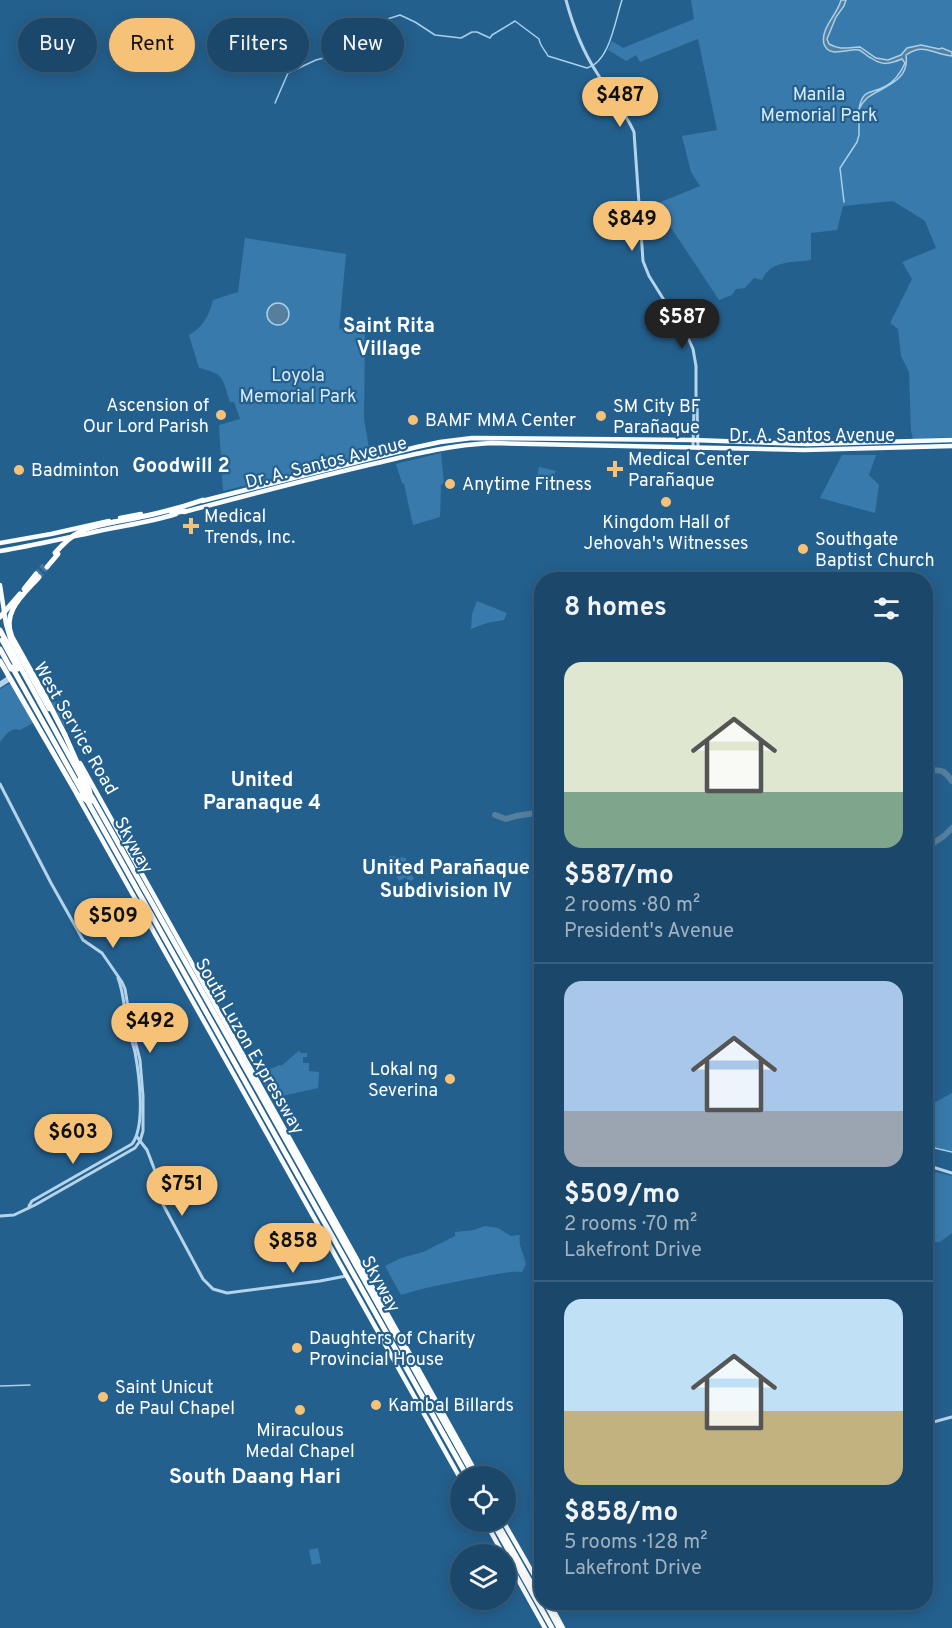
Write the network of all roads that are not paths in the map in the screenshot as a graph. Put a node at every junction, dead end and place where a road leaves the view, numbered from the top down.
1 (566, 0) edge
2 (695, 440) junction
3 (952, 440) edge
4 (952, 446) edge
5 (695, 447) junction
6 (317, 475) junction
7 (310, 476) junction
8 (203, 501) junction
9 (185, 511) junction
10 (114, 523) junction
11 (2, 543) edge
12 (2, 551) edge
13 (45, 566) tunnel mouth
14 (0, 585) edge
15 (0, 618) edge
16 (0, 630) edge
17 (0, 637) edge
18 (0, 647) edge
19 (14, 656) junction
20 (0, 660) edge
21 (10, 678) junction
22 (0, 684) edge
23 (0, 784) edge
24 (91, 802) junction
25 (116, 974) junction
26 (137, 1137) junction
27 (140, 1142) junction
28 (933, 1167) edge
29 (952, 1173) edge
30 (28, 1207) junction
31 (0, 1216) edge
32 (347, 1275) junction
33 (952, 1417) edge
34 (933, 1422) edge
35 (463, 1466) edge
36 (463, 1466) edge
37 (463, 1466) edge
38 (463, 1466) edge
39 (464, 1466) edge
40 (502, 1532) edge
41 (503, 1532) edge
42 (503, 1532) edge
43 (503, 1532) edge
44 (516, 1576) edge
45 (534, 1577) edge
46 (534, 1584) edge
47 (534, 1585) edge
48 (534, 1589) edge
49 (534, 1608) edge
50 (535, 1610) edge
51 (546, 1610) edge
52 (548, 1610) edge
53 (545, 1628) edge
54 (556, 1628) edge

1 - 2 street
2 - 3 main road, Dr. A. Santos Avenue
2 - 5 street
2 - 6 main road, Dr. A. Santos Avenue
4 - 5 main road, Dr. A. Santos Avenue
5 - 6 main road, Dr. A. Santos Avenue
6 - 7 main road, Dr. A. Santos Avenue
7 - 8 main road, Dr. A. Santos Avenue
7 - 9 main road, Dr. A. Santos Avenue
8 - 10 highway
8 - 11 main road, Dr. A. Santos Avenue
9 - 10 highway
9 - 12 main road, Dr. A. Santos Avenue
10 - 13 highway, bridge
11 - 12 main road
14 - 39 main road, West Service Road
15 - 19 highway
15 - 24 highway, bridge
16 - 19 highway, South Luzon Expressway
17 - 24 highway, Skyway, bridge
18 - 24 highway, Skyway
18 - 36 highway, South Luzon Expressway
19 - 37 highway, South Luzon Expressway
20 - 21 main road
20 - 24 highway, bridge
21 - 22 street
21 - 32 main road
23 - 25 street
24 - 35 highway, Skyway
25 - 26 street
25 - 27 street
26 - 27 street
26 - 30 street
27 - 30 street
27 - 32 street
28 - 29 street
30 - 31 street
32 - 38 main road
33 - 34 street
40 - 48 highway
41 - 45 main road
42 - 46 highway
43 - 47 highway
44 - 49 main road
50 - 53 main road
51 - 54 highway
52 - 54 highway

